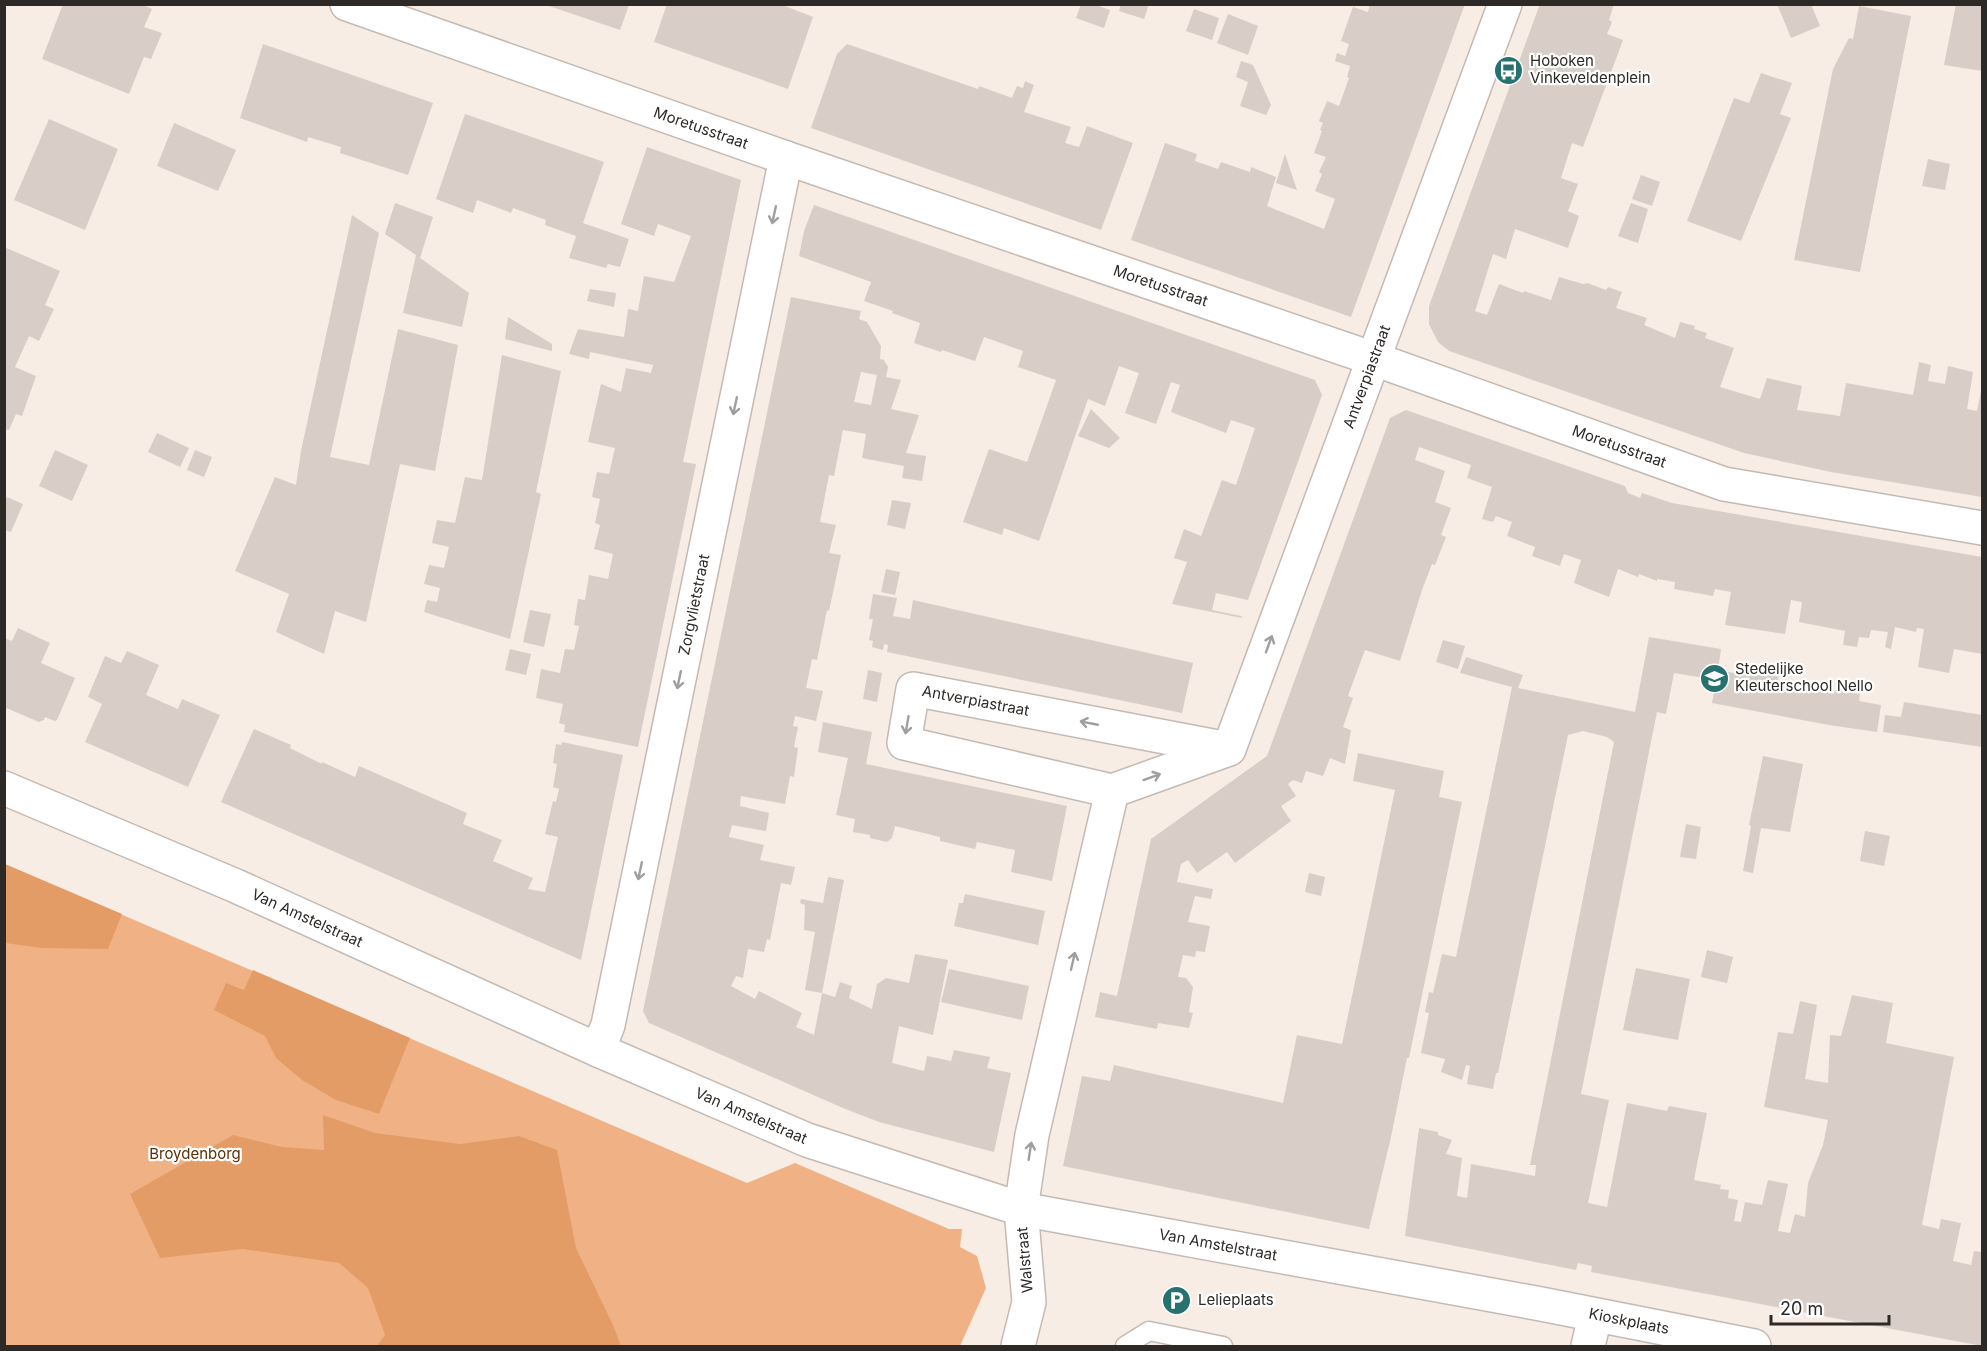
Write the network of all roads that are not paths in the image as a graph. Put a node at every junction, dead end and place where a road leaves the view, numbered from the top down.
1 (347, 4) edge
2 (1505, 4) edge
3 (786, 158) junction
4 (1374, 359) junction
5 (1983, 528) edge
6 (1229, 749) junction
7 (4, 788) edge
8 (1112, 791) junction
9 (598, 1050) junction
10 (1021, 1209) junction
11 (1541, 1304) joint
12 (1592, 1331) edge
13 (1018, 1347) edge
14 (1125, 1347) edge
15 (1223, 1347) edge
16 (1754, 1347) edge

1 - 3 street, Moretusstraat
2 - 4 street, Antverpiastraat
3 - 4 street, Moretusstraat
3 -> 9 street, Zorgvlietstraat
4 - 5 street, Moretusstraat
6 -> 4 street, Antverpiastraat
8 -> 6 street
6 -> 8 street, Antverpiastraat
7 - 9 street, Van Amstelstraat
10 -> 8 street
9 - 10 street, Van Amstelstraat
10 - 11 street, Van Amstelstraat
10 - 13 street, Walstraat
11 - 12 street, Kioskplaats
12 - 16 street, Kioskplaats
14 - 15 lane

